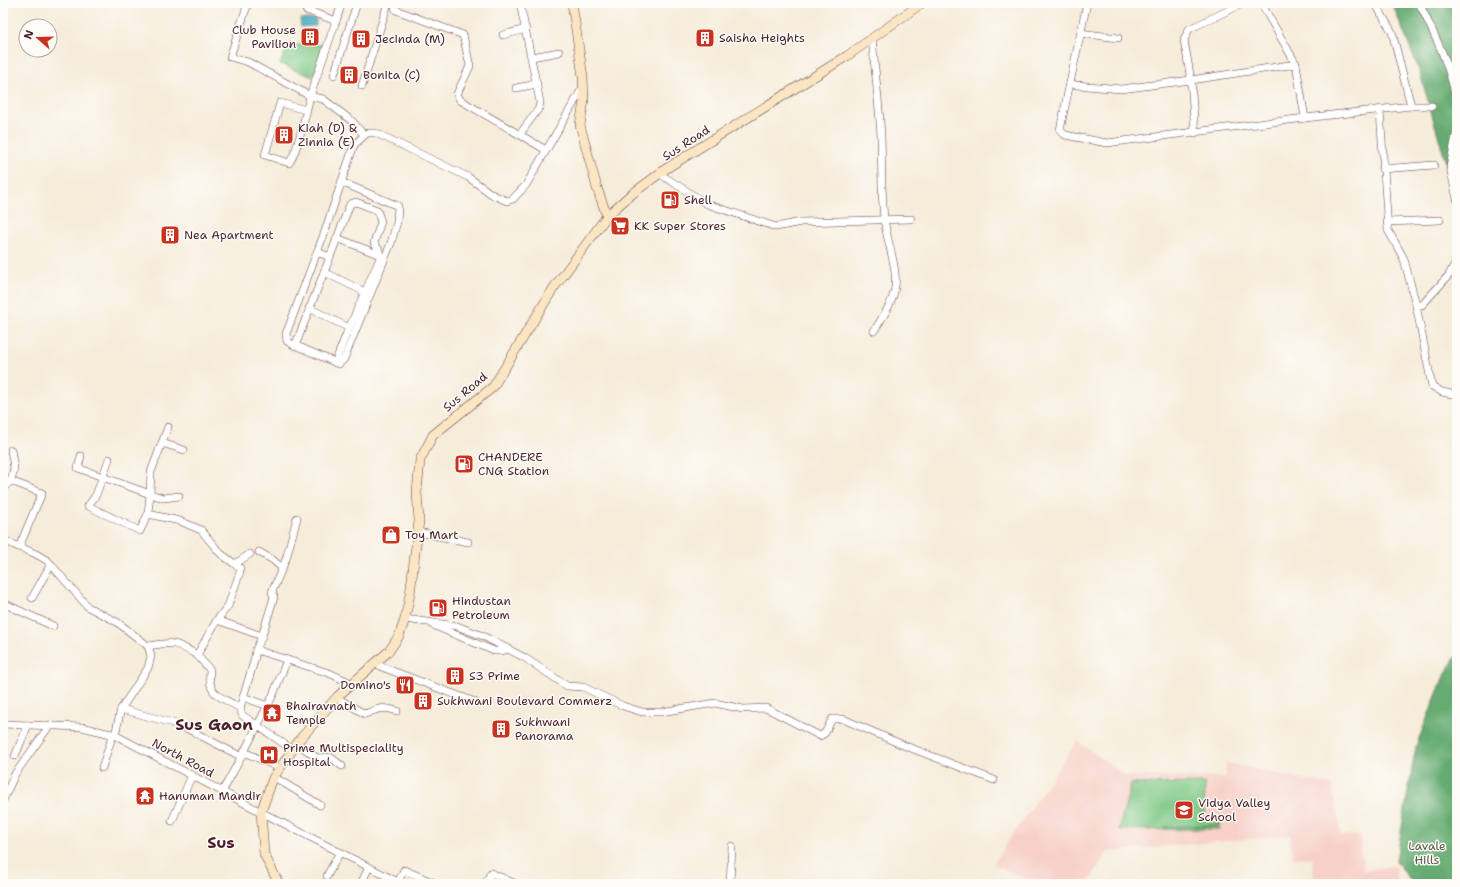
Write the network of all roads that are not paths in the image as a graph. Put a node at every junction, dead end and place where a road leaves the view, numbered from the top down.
1 (248, 3) edge
2 (309, 3) edge
3 (342, 3) edge
4 (357, 3) edge
5 (388, 3) edge
6 (394, 3) edge
7 (572, 3) edge
8 (922, 3) edge
9 (1087, 3) edge
10 (1244, 3) edge
11 (1261, 3) edge
12 (1375, 3) edge
13 (1420, 3) edge
14 (523, 4) edge
15 (336, 21) junction
16 (526, 29) junction
17 (1080, 33) junction
18 (503, 34) dead end
19 (872, 38) junction
20 (1118, 38) dead end
21 (559, 52) dead end
22 (532, 57) junction
23 (1296, 64) junction
24 (334, 75) dead end
25 (1191, 80) junction
26 (1070, 83) junction
27 (537, 84) junction
28 (362, 86) dead end
29 (583, 87) junction
30 (516, 88) dead end
31 (310, 96) junction
32 (1411, 106) junction
33 (1432, 106) dead end
34 (1457, 107) edge
35 (306, 110) junction
36 (1380, 111) junction
37 (1305, 118) junction
38 (1457, 130) edge
39 (1195, 133) junction
40 (520, 134) junction
41 (364, 135) junction
42 (546, 150) junction
43 (1434, 165) dead end
44 (1382, 169) junction
45 (660, 174) junction
46 (341, 182) junction
47 (1457, 199) edge
48 (607, 216) junction
49 (884, 218) junction
50 (911, 218) dead end
51 (1440, 220) dead end
52 (1387, 222) junction
53 (337, 238) junction
54 (317, 252) junction
55 (380, 255) junction
56 (330, 257) junction
57 (1457, 259) edge
58 (324, 272) junction
59 (365, 292) junction
60 (1416, 305) junction
61 (309, 308) junction
62 (349, 328) junction
63 (874, 331) dead end
64 (295, 346) junction
65 (335, 363) junction
66 (1457, 395) edge
67 (168, 427) dead end
68 (162, 443) junction
69 (11, 450) dead end
70 (184, 450) dead end
71 (81, 456) dead end
72 (109, 459) dead end
73 (103, 477) junction
74 (11, 481) junction
75 (3, 488) edge
76 (150, 494) junction
77 (179, 496) dead end
78 (148, 514) junction
79 (297, 518) dead end
80 (418, 532) junction
81 (3, 540) edge
82 (468, 542) dead end
83 (19, 547) junction
84 (259, 552) dead end
85 (250, 554) dead end
86 (51, 564) junction
87 (235, 564) junction
88 (282, 568) junction
89 (32, 598) dead end
90 (3, 603) edge
91 (406, 619) junction
92 (217, 620) junction
93 (54, 626) dead end
94 (262, 636) junction
95 (159, 644) junction
96 (148, 646) junction
97 (256, 650) junction
98 (197, 655) junction
99 (150, 656) junction
100 (287, 660) junction
101 (377, 663) junction
102 (353, 684) junction
103 (243, 697) junction
104 (337, 698) junction
105 (475, 702) dead end
106 (268, 706) junction
107 (240, 708) junction
108 (121, 709) junction
109 (397, 711) dead end
110 (3, 724) edge
111 (28, 724) junction
112 (50, 725) junction
113 (257, 726) junction
114 (114, 734) junction
115 (295, 746) junction
116 (242, 754) junction
117 (15, 756) dead end
118 (342, 766) dead end
119 (102, 768) dead end
120 (280, 768) junction
121 (192, 776) junction
122 (274, 777) junction
123 (994, 780) dead end
124 (222, 792) junction
125 (3, 800) edge
126 (320, 805) dead end
127 (260, 812) junction
128 (172, 821) dead end
129 (732, 846) dead end
130 (340, 852) junction
131 (369, 867) junction
132 (327, 876) dead end
133 (398, 883) edge
134 (279, 884) edge
135 (361, 884) edge
136 (437, 884) edge
137 (485, 884) edge
138 (516, 884) edge
139 (730, 884) edge

1 - 31 street
2 - 15 street
3 - 15 street
4 - 24 street
5 - 28 street
6 - 40 street
7 - 29 main road
8 - 19 main road, Sus Road
9 - 17 street
10 - 25 street
11 - 23 street
12 - 32 street
13 - 34 street
14 - 16 street
15 - 31 street
16 - 18 street
16 - 22 street
17 - 20 street
17 - 26 street
19 - 45 main road, Sus Road
19 - 49 street
21 - 22 street
22 - 27 street
23 - 25 street
23 - 37 street
25 - 26 street
25 - 39 street
26 - 39 street
27 - 30 street
27 - 40 street
29 - 42 street
29 - 48 main road
31 - 35 street
31 - 41 street
32 - 33 street
32 - 36 street
35 - 35 street
36 - 37 street
36 - 44 street
37 - 39 street
38 - 47 street
40 - 42 street
41 - 42 street
41 - 46 street
43 - 44 street
44 - 52 street
45 - 48 main road, Sus Road
45 - 49 street
46 - 54 street
46 - 65 street
48 - 80 main road, Sus Road
49 - 50 street
49 - 63 street
51 - 52 street
52 - 60 street
53 - 55 street
53 - 55 street
53 - 56 street
54 - 56 street
54 - 64 street
55 - 59 street
56 - 58 street
57 - 60 street
58 - 59 street
58 - 61 street
59 - 62 street
60 - 66 street
61 - 62 street
61 - 64 street
62 - 65 street
64 - 65 street
67 - 68 street
68 - 70 street
68 - 76 street
69 - 74 street
71 - 73 street
72 - 73 street
73 - 76 street
73 - 78 street
74 - 75 street
74 - 83 street
76 - 77 street
76 - 78 street
78 - 87 street
79 - 88 street
80 - 82 street
80 - 91 main road, Sus Road
81 - 83 street
83 - 86 street
84 - 88 street
85 - 87 street
86 - 89 street
86 - 96 street
87 - 92 street
88 - 94 street
90 - 93 street
91 - 101 main road, Sus Road
91 - 123 street
92 - 94 street
92 - 98 street
94 - 97 street
95 - 96 street
95 - 98 street
95 - 99 street
96 - 99 street
97 - 100 street
97 - 103 street
98 - 107 street
99 - 108 street
100 - 102 street
100 - 106 street
101 - 102 main road, Sus Road
101 - 105 street
102 - 104 main road, Sus Road
103 - 106 street
103 - 107 street
104 - 109 street
104 - 115 main road, Sus Road
106 - 113 street
107 - 113 street
108 - 114 street
108 - 116 street
110 - 111 street, North Road
111 - 112 street, North Road
111 - 117 street
112 - 114 street, North Road
112 - 125 street
113 - 115 street
113 - 116 street
114 - 119 street
114 - 121 street, North Road
115 - 118 street
115 - 120 main road, Sus Road
116 - 120 street
116 - 124 street
120 - 122 main road, Sus Road
121 - 124 street, North Road
121 - 128 street
122 - 126 street
122 - 127 main road, Sus Road
124 - 127 street, North Road
127 - 130 street, North Road
127 - 134 main road, Sus Road
129 - 139 street
130 - 131 street, North Road
130 - 132 street
131 - 133 street, North Road
131 - 135 street
133 - 136 street
137 - 138 street

